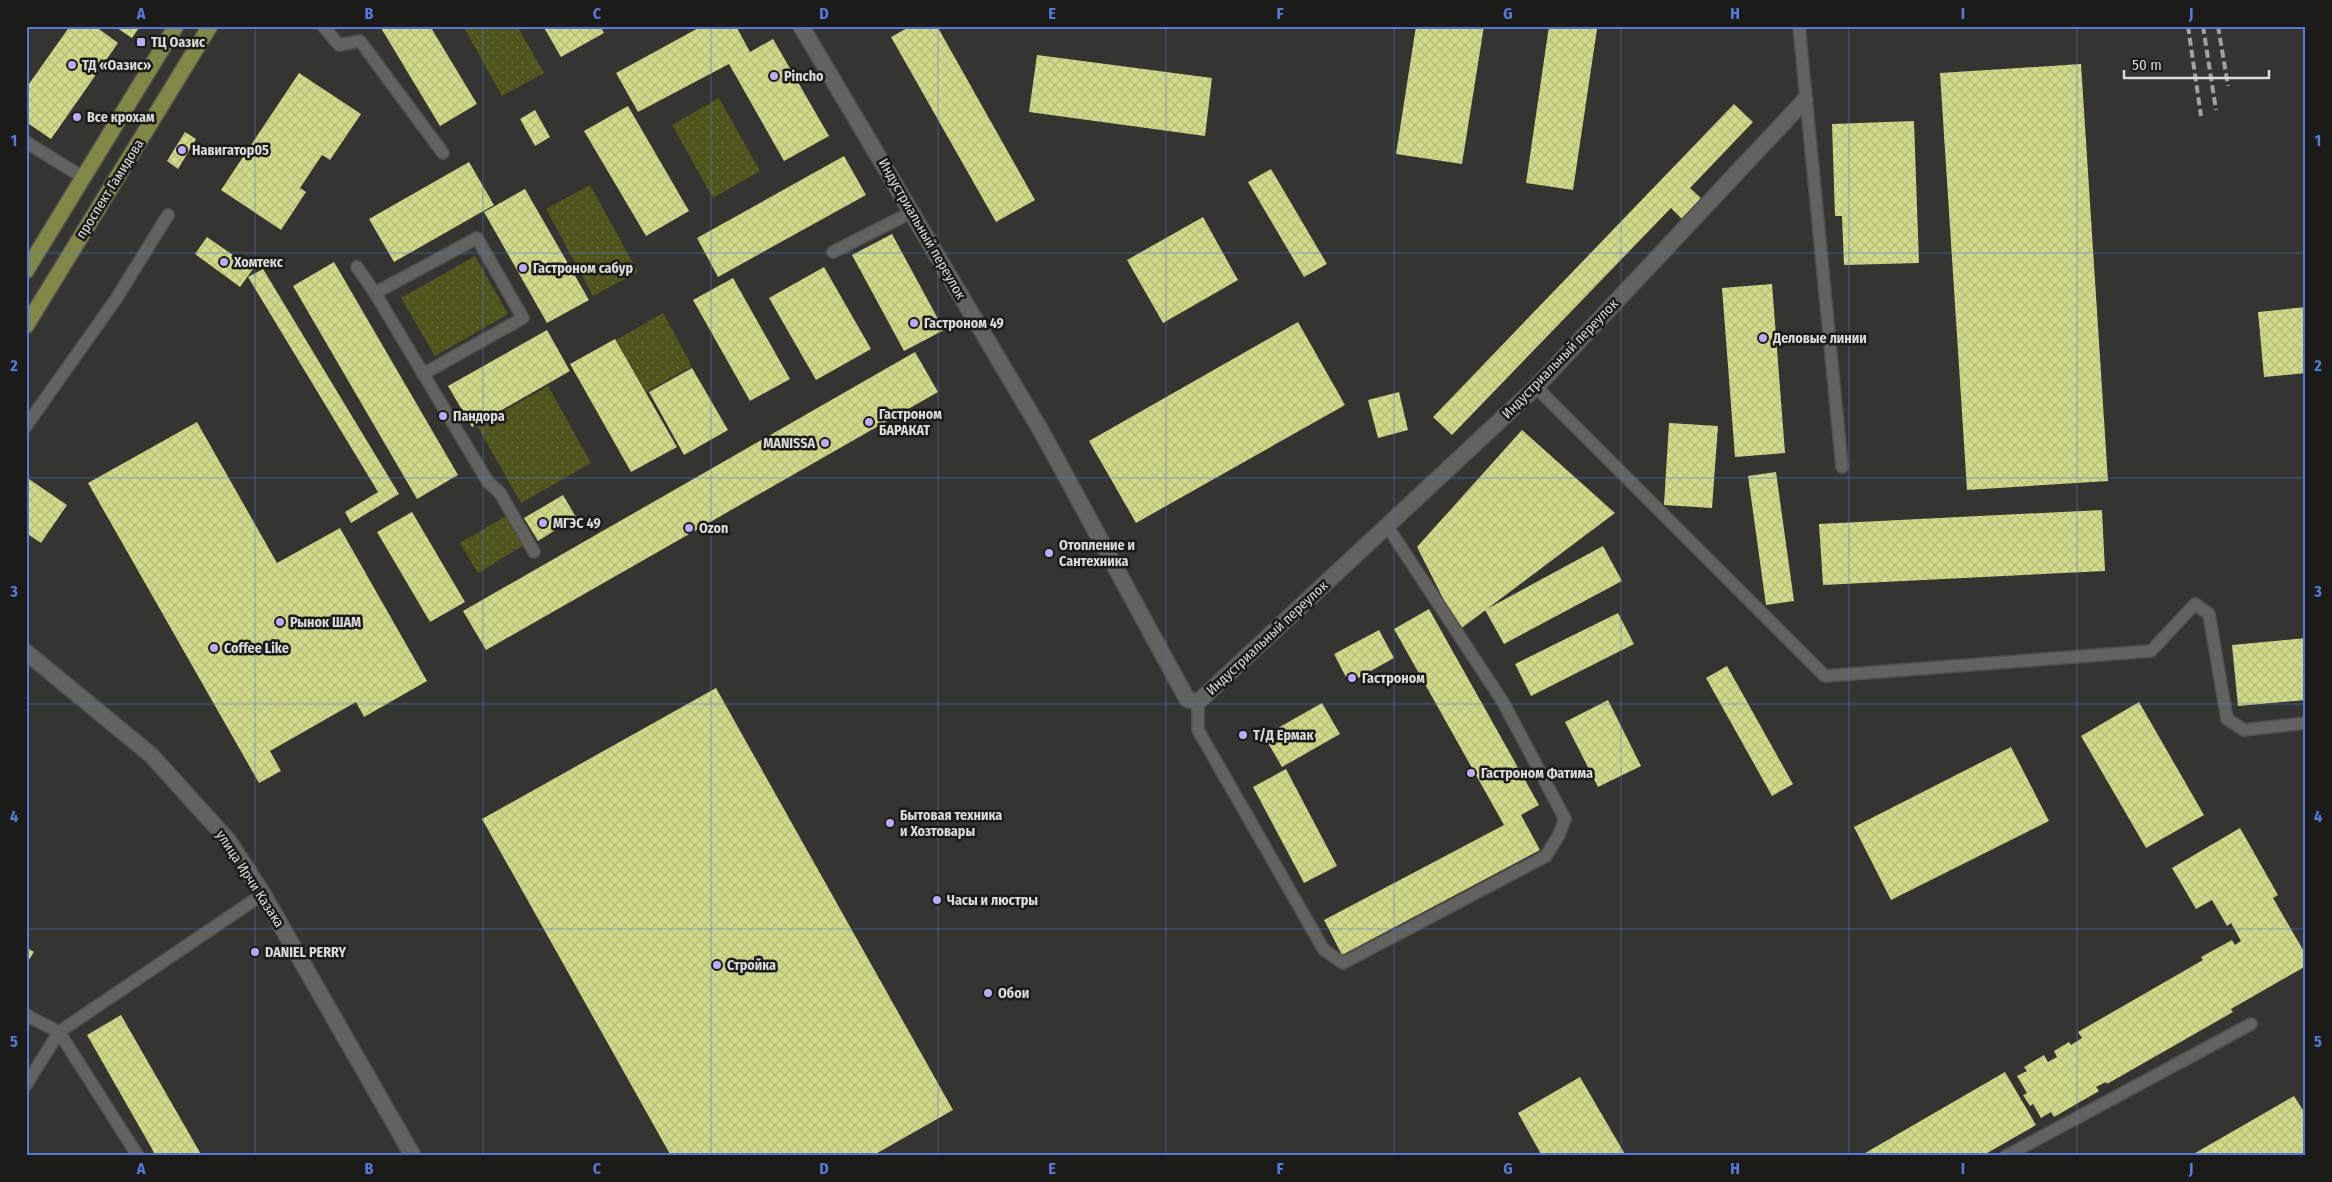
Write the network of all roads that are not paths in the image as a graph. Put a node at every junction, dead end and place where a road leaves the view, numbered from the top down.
1 (176, 26) edge
2 (210, 26) edge
3 (323, 26) edge
4 (801, 26) edge
5 (1799, 26) edge
6 (1805, 100) junction
7 (26, 142) edge
8 (443, 153) dead end
9 (84, 178) junction
10 (912, 212) junction
11 (168, 215) dead end
12 (832, 252) dead end
13 (357, 267) dead end
14 (26, 271) edge
15 (375, 293) junction
16 (26, 326) edge
17 (422, 374) junction
18 (1536, 387) junction
19 (26, 426) edge
20 (1842, 467) dead end
21 (1387, 526) junction
22 (534, 552) dead end
23 (26, 652) edge
24 (1198, 702) junction
25 (2306, 723) edge
26 (263, 894) junction
27 (26, 1014) edge
28 (2250, 1024) dead end
29 (59, 1032) junction
30 (26, 1085) edge
31 (138, 1156) edge
32 (414, 1156) edge
33 (2006, 1156) edge

1 - 9 main road, проспект Гамидова
2 - 16 main road, проспект Гамидова
3 - 8 lane
4 - 10 street, Индустриальный переулок
5 - 6 lane
6 - 18 street, Индустриальный переулок
6 - 20 lane
7 - 9 lane
9 - 14 main road, проспект Гамидова
10 - 12 lane
10 - 24 street, Индустриальный переулок
11 - 19 lane
13 - 15 lane
15 - 17 lane
15 - 17 lane
17 - 22 lane
18 - 21 street, Индустриальный переулок
18 - 25 lane
21 - 24 street, Индустриальный переулок
21 - 24 lane
23 - 26 street, улица Ирчи Казака
26 - 29 lane
26 - 32 street, улица Ирчи Казака
27 - 29 lane
28 - 33 lane
29 - 30 lane
29 - 31 lane

